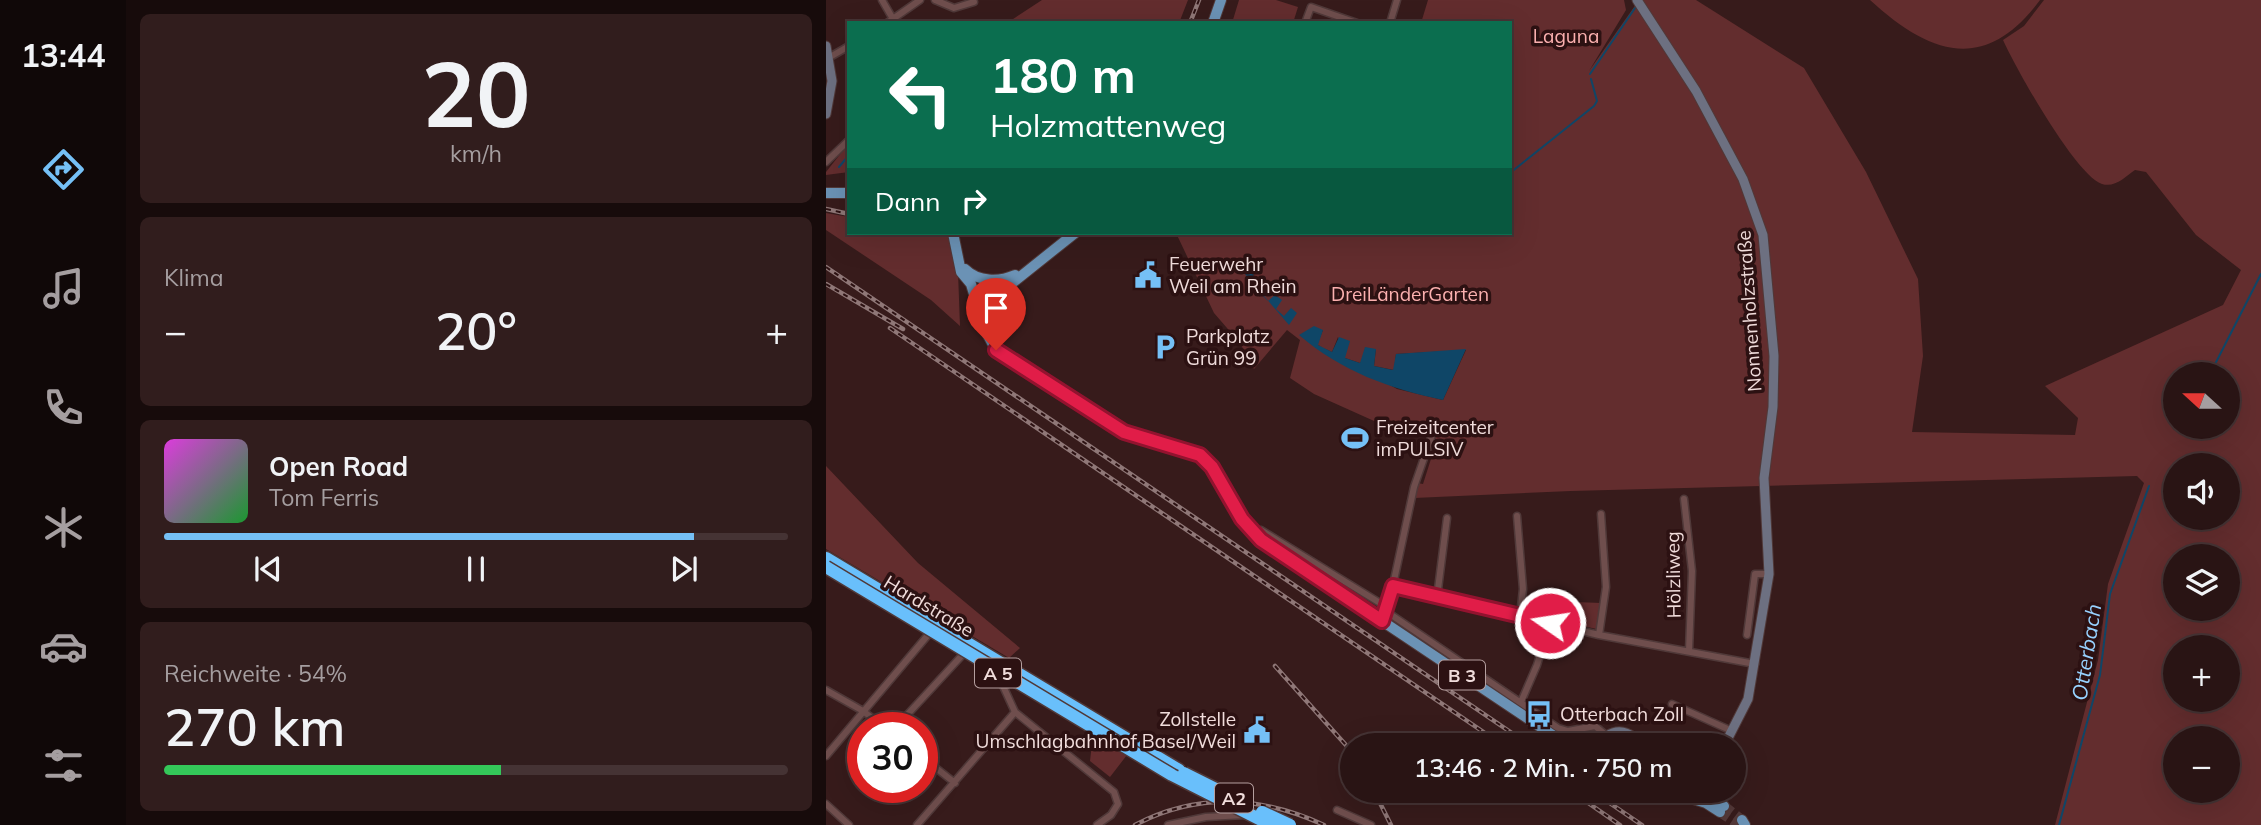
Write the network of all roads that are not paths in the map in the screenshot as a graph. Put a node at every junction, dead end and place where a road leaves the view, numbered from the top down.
1 (882, 0) edge
2 (920, 0) edge
3 (934, 0) edge
4 (1221, 0) edge
5 (1397, 0) edge
6 (1637, 0) edge
7 (974, 2) dead end
8 (890, 21) edge
9 (1214, 21) edge
10 (1306, 21) edge
11 (1351, 21) edge
12 (1391, 21) edge
13 (826, 46) edge
14 (847, 47) edge
15 (830, 57) junction
16 (826, 114) edge
17 (847, 142) edge
18 (826, 162) edge
19 (826, 193) edge
20 (847, 193) edge
21 (953, 235) edge
22 (1072, 235) edge
23 (960, 264) junction
24 (1023, 272) junction
25 (980, 279) junction
26 (997, 280) junction
27 (972, 289) junction
28 (1003, 292) junction
29 (979, 306) junction
30 (991, 308) junction
31 (988, 334) junction
32 (1432, 435) dead end
33 (1684, 499) dead end
34 (1601, 514) dead end
35 (1517, 516) dead end
36 (1447, 518) dead end
37 (1261, 530) dead end
38 (826, 558) edge
39 (826, 567) edge
40 (1769, 574) junction
41 (1393, 586) junction
42 (1437, 597) junction
43 (1385, 616) junction
44 (1520, 616) junction
45 (1550, 623) junction
46 (934, 628) junction
47 (1599, 635) junction
48 (1747, 635) dead end
49 (969, 648) junction
50 (1689, 651) junction
51 (1755, 664) junction
52 (826, 690) edge
53 (1521, 702) junction
54 (1672, 704) dead end
55 (863, 711) junction
56 (910, 712) edge
57 (1015, 712) junction
58 (1732, 731) joint
59 (1551, 733) edge
60 (1599, 733) edge
61 (826, 756) edge
62 (938, 770) edge
63 (1176, 773) junction
64 (954, 783) junction
65 (1712, 803) edge
66 (826, 805) edge
67 (1722, 809) tunnel mouth
68 (1337, 810) dead end
69 (849, 825) edge
70 (917, 825) edge
71 (1097, 825) edge
72 (1168, 825) edge
73 (1271, 825) edge
74 (1282, 825) edge
75 (1290, 825) edge
76 (1371, 825) edge

1 - 8 street
2 - 8 street
3 - 7 street
4 - 9 main road
5 - 12 street
6 - 40 street, Nonnenholzstraße
10 - 11 street
13 - 15 street
14 - 15 street
15 - 16 street
17 - 18 street
19 - 20 main road
21 - 23 main road, B 3
22 - 24 main road
23 - 25 main road
23 - 27 main road, B 3
24 - 26 main road
24 - 28 main road
25 - 26 main road
25 - 27 main road
26 - 28 main road
27 - 29 main road, B 3
28 - 30 main road
29 - 30 main road
29 - 31 main road, B 3
30 - 31 main road
31 - 43 main road, B 3
32 - 41 street
33 - 50 street, Hölzliweg
34 - 47 street
35 - 44 street
36 - 42 street
37 - 43 street
38 - 63 highway, A 5
39 - 46 street, Hardstraße
39 - 63 highway, A 5, bridge
40 - 48 street
40 - 51 street, Nonnenholzstraße
41 - 42 street
41 - 43 street
42 - 44 street
43 - 53 street
43 - 59 main road, B 3
44 - 45 street
45 - 47 street
45 - 53 street
46 - 49 street, Hardstraße
46 - 55 street
47 - 50 street
49 - 56 street
49 - 57 street, Hardstraße
50 - 51 street
51 - 58 street, Nonnenholzstraße
52 - 55 street
53 - 60 street
54 - 58 street
55 - 61 street
57 - 64 street
57 - 71 street, Hardstraße
62 - 64 street
63 - 73 highway, A2, bridge
63 - 75 highway, A2, bridge
64 - 70 street
65 - 67 main road
66 - 69 street
68 - 76 street
72 - 74 street

